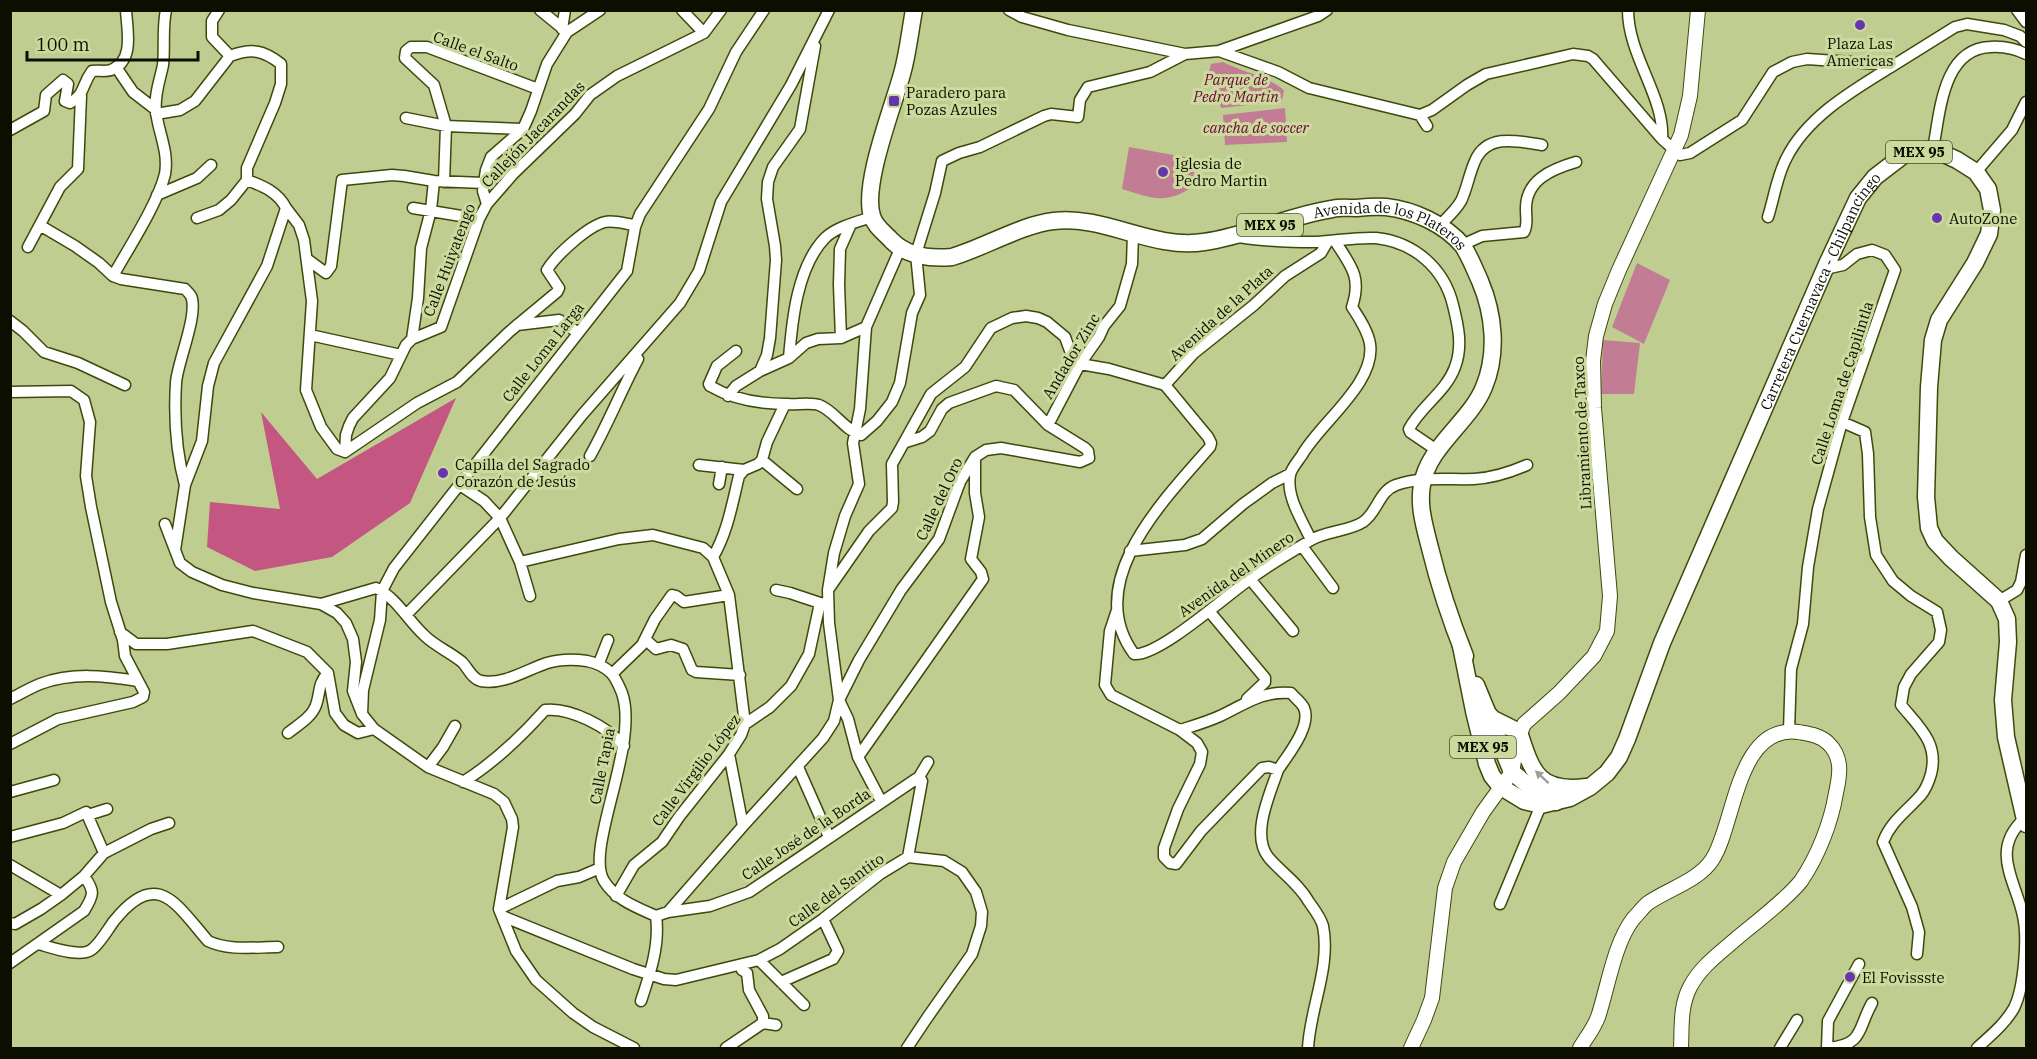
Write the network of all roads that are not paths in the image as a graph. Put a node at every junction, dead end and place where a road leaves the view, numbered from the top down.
1 (126, 10) edge
2 (166, 10) edge
3 (219, 10) edge
4 (565, 10) edge
5 (600, 10) edge
6 (682, 10) edge
7 (720, 10) edge
8 (829, 10) edge
9 (914, 10) edge
10 (1009, 10) edge
11 (1327, 10) edge
12 (1628, 10) edge
13 (1698, 10) edge
14 (2017, 10) edge
15 (763, 11) edge
16 (544, 13) edge
17 (2026, 22) edge
18 (565, 31) junction
19 (704, 33) junction
20 (817, 33) junction
21 (2026, 42) edge
22 (1219, 51) junction
23 (1185, 54) junction
24 (2026, 54) edge
25 (230, 56) junction
26 (1894, 65) junction
27 (117, 67) junction
28 (538, 89) junction
29 (81, 96) junction
30 (2026, 102) edge
31 (156, 112) junction
32 (1420, 115) junction
33 (406, 118) dead end
34 (446, 126) junction
35 (1427, 126) dead end
36 (522, 129) junction
37 (10, 130) edge
38 (1662, 139) junction
39 (1542, 145) dead end
40 (1933, 149) junction
41 (1674, 151) junction
42 (1576, 162) dead end
43 (211, 165) dead end
44 (1976, 172) junction
45 (247, 180) junction
46 (439, 182) junction
47 (483, 183) junction
48 (157, 195) junction
49 (487, 204) junction
50 (286, 208) junction
51 (413, 208) dead end
52 (431, 210) junction
53 (872, 217) junction
54 (1768, 217) dead end
55 (197, 218) dead end
56 (480, 219) junction
57 (851, 224) junction
58 (41, 226) junction
59 (635, 226) junction
60 (1439, 226) junction
61 (1132, 234) junction
62 (1236, 236) junction
63 (1332, 241) junction
64 (1462, 245) junction
65 (28, 247) dead end
66 (908, 251) junction
67 (307, 259) junction
68 (1825, 269) junction
69 (112, 276) junction
70 (10, 321) edge
71 (517, 325) junction
72 (866, 327) junction
73 (577, 332) junction
74 (310, 335) junction
75 (841, 338) junction
76 (411, 339) junction
77 (647, 343) junction
78 (736, 351) dead end
79 (401, 355) junction
80 (789, 358) junction
81 (1080, 364) junction
82 (760, 371) junction
83 (125, 385) dead end
84 (1165, 385) junction
85 (10, 392) edge
86 (728, 396) junction
87 (785, 404) junction
88 (1842, 422) junction
89 (1048, 425) junction
90 (856, 433) junction
91 (906, 442) junction
92 (1438, 451) junction
93 (345, 452) junction
94 (590, 456) dead end
95 (975, 457) junction
96 (762, 460) junction
97 (699, 465) dead end
98 (1527, 465) dead end
99 (722, 467) junction
100 (744, 470) junction
101 (1290, 474) junction
102 (1423, 479) junction
103 (719, 484) dead end
104 (185, 485) junction
105 (460, 485) junction
106 (797, 489) dead end
107 (500, 518) junction
108 (165, 524) dead end
109 (1306, 543) junction
110 (175, 550) junction
111 (1130, 551) junction
112 (2026, 555) edge
113 (713, 557) junction
114 (520, 562) junction
115 (1250, 579) junction
116 (1333, 588) dead end
117 (776, 590) dead end
118 (828, 590) junction
119 (382, 591) junction
120 (729, 595) junction
121 (530, 596) dead end
122 (1999, 601) junction
123 (321, 604) junction
124 (824, 604) junction
125 (1118, 608) junction
126 (1209, 611) junction
127 (406, 615) junction
128 (119, 630) junction
129 (1293, 631) dead end
130 (645, 639) junction
131 (608, 640) dead end
132 (1461, 646) junction
133 (599, 663) junction
134 (328, 673) junction
135 (612, 674) junction
136 (740, 675) junction
137 (138, 681) junction
138 (10, 699) edge
139 (839, 700) junction
140 (1241, 704) junction
141 (1488, 713) junction
142 (362, 714) junction
143 (745, 724) junction
144 (455, 726) dead end
145 (374, 729) junction
146 (1180, 730) junction
147 (1789, 731) junction
148 (1519, 732) junction
149 (288, 733) dead end
150 (10, 744) edge
151 (624, 746) junction
152 (729, 754) junction
153 (858, 757) junction
154 (928, 762) dead end
155 (428, 767) junction
156 (798, 767) junction
157 (1278, 770) junction
158 (1512, 772) junction
159 (919, 777) junction
160 (54, 780) dead end
161 (463, 782) junction
162 (1501, 787) junction
163 (1590, 787) junction
164 (10, 792) edge
165 (881, 801) junction
166 (1549, 803) junction
167 (107, 809) dead end
168 (87, 813) junction
169 (2025, 813) edge
170 (169, 823) dead end
171 (742, 826) junction
172 (10, 837) edge
173 (829, 837) junction
174 (104, 853) junction
175 (908, 857) junction
176 (10, 865) edge
177 (600, 868) junction
178 (84, 876) junction
179 (61, 895) junction
180 (616, 896) junction
181 (1500, 904) dead end
182 (669, 912) junction
183 (500, 913) junction
184 (656, 916) junction
185 (823, 919) junction
186 (10, 923) edge
187 (38, 944) junction
188 (278, 947) dead end
189 (1917, 954) dead end
190 (759, 960) junction
191 (10, 963) edge
192 (1859, 964) dead end
193 (741, 965) junction
194 (650, 975) junction
195 (781, 982) junction
196 (641, 1001) dead end
197 (1872, 1003) dead end
198 (804, 1005) dead end
199 (1797, 1020) dead end
200 (764, 1023) junction
201 (776, 1025) dead end
202 (634, 1048) edge
203 (726, 1048) edge
204 (908, 1048) edge
205 (1308, 1048) edge
206 (1411, 1048) edge
207 (1580, 1048) edge
208 (1681, 1048) edge
209 (1780, 1048) edge
210 (1828, 1048) edge
211 (1977, 1048) edge

1 - 27 street
2 - 31 street
3 - 25 street
4 - 18 street
5 - 18 street
6 - 19 street
7 - 19 street, Callejón Jacarandas
8 - 20 street
9 - 53 main road
10 - 23 street
11 - 22 street
12 - 38 street
13 - 41 main road, Libramiento de Taxco / MEX 95
14 - 17 street
15 - 59 street, Calle Loma Larga
16 - 18 street
18 - 28 street
19 - 49 street, Callejón Jacarandas
20 - 77 street
20 - 82 street
21 - 26 street
22 - 23 street
22 - 32 street
23 - 66 street
24 - 40 street
25 - 31 street
25 - 45 street
26 - 41 street
26 - 54 street
27 - 29 street
27 - 31 street
28 - 34 street, Calle el Salto
28 - 36 street
29 - 37 street
29 - 58 street
30 - 44 street
31 - 48 street
32 - 35 street
32 - 38 street
33 - 34 street
34 - 36 street
34 - 46 street, Calle el Salto
36 - 47 street
38 - 41 street
39 - 60 street
40 - 44 main road, MEX 95
40 - 68 main road, Carretera Cuernavaca - Chilpancingo / MEX 95
41 - 148 main road, Libramiento de Taxco / MEX 95
42 - 64 street
43 - 48 street
44 - 122 main road
45 - 50 street
45 - 55 street
46 - 47 street
46 - 52 street, Calle el Salto
46 - 67 street
47 - 49 street, Calle Huiyatengo
48 - 69 street
49 - 56 street, Calle Huiyatengo
50 - 67 street
50 - 104 street
51 - 52 street
52 - 56 street
52 - 76 street, Calle el Salto
53 - 57 street
53 - 66 main road
56 - 76 street, Calle Huiyatengo
57 - 75 street
57 - 80 street
58 - 65 street
58 - 69 street
59 - 71 street
59 - 73 street, Calle Loma Larga
60 - 62 main road, Avenida de los Plateros / MEX 95
60 - 64 main road, Avenida de los Plateros / MEX 95
61 - 62 main road, Avenida de los Plateros / MEX 95
61 - 66 main road, Avenida de los Plateros / MEX 95
61 - 81 street, Andador Zinc
62 - 63 street, Avenida de la Plata
63 - 84 street, Avenida de la Plata
63 - 92 street
63 - 101 street
64 - 92 main road, Avenida de los Plateros / MEX 95
66 - 72 street
66 - 90 street
67 - 74 street
68 - 88 street, Calle Loma de Capilintla
68 - 163 main road, Carretera Cuernavaca - Chilpancingo / MEX 95
69 - 104 street
70 - 83 street
71 - 73 street
71 - 93 street
72 - 75 street
72 - 90 street
73 - 105 street, Calle Loma Larga
74 - 79 street
74 - 93 street
75 - 80 street
76 - 79 street
77 - 94 street
77 - 107 street
78 - 86 street
79 - 93 street
80 - 82 street
81 - 84 street
81 - 89 street, Andador Zinc
81 - 91 street
82 - 86 street
84 - 111 street, Avenida del Minero
85 - 128 street
86 - 87 street
87 - 90 street
87 - 96 street
88 - 147 street, Calle Loma de Capilintla
88 - 189 street
89 - 91 street
89 - 95 street, Calle del Oro
90 - 118 street
91 - 118 street
92 - 102 main road, Avenida de los Plateros / MEX 95
95 - 139 street, Calle del Oro
95 - 153 street
96 - 100 street
96 - 106 street
97 - 99 street
98 - 102 street, Avenida del Minero
99 - 100 street
99 - 103 street
100 - 113 street
101 - 109 street
101 - 111 street
102 - 109 street, Avenida del Minero
102 - 132 main road, Avenida de los Plateros / MEX 95
104 - 110 street
105 - 107 street
105 - 119 street, Calle Loma Larga
107 - 114 street
107 - 127 street
108 - 110 street
109 - 115 street, Avenida del Minero
109 - 116 street
110 - 123 street
111 - 125 street, Avenida del Minero
112 - 122 street
113 - 114 street
113 - 120 street
114 - 121 street
115 - 126 street, Avenida del Minero
115 - 129 street
117 - 124 street
118 - 124 street
119 - 123 street
119 - 127 street
119 - 142 street, Calle Loma Larga
120 - 130 street
120 - 136 street
122 - 169 main road
123 - 142 street
124 - 139 street
124 - 143 street, Calle Virgilio López
125 - 126 street, Avenida del Minero
125 - 146 street
126 - 140 street
127 - 133 street
128 - 134 street
128 - 137 street
130 - 135 street
130 - 136 street
131 - 133 street
132 - 141 main road, Avenida de los Plateros / MEX 95
132 - 162 main road, Avenida de los Plateros / MEX 95
133 - 135 street, Calle Tapia
134 - 145 street
134 - 149 street
135 - 151 street, Calle Tapia
136 - 143 street
137 - 138 street
137 - 150 street
139 - 153 street
139 - 156 street, Calle del Oro
140 - 146 street
140 - 157 street
141 - 148 main road
141 - 158 main road, Avenida de los Plateros / MEX 95
142 - 145 street
143 - 152 street, Calle Virgilio López
144 - 155 street
145 - 155 street
146 - 157 street
147 - 207 main road
147 - 208 main road
148 - 158 main road
163 -> 148 main road
151 - 161 street
151 - 177 street, Calle Tapia
152 - 171 street
152 - 180 street, Calle Virgilio López
153 - 165 street
154 - 159 street
155 - 161 street
156 - 171 street, Calle del Oro
156 - 173 street
157 - 205 street
158 - 162 main road
158 - 166 main road, Avenida de los Plateros / MEX 95
159 - 165 street, Calle José de la Borda
159 - 175 street
160 - 164 street
161 - 183 street
162 - 166 main road
162 - 206 main road
163 - 166 main road, Carretera Cuernavaca - Chilpancingo / MEX 95
165 - 173 street, Calle José de la Borda
166 - 181 street
167 - 168 street
168 - 172 street
168 - 174 street
169 - 211 street
170 - 174 street
171 - 182 street, Calle del Oro
173 - 182 street, Calle José de la Borda
174 - 178 street
175 - 185 street, Calle del Santito
175 - 204 street, Calle del Santito
176 - 179 street
177 - 180 street
177 - 183 street
178 - 179 street
178 - 187 street
179 - 186 street
180 - 184 street
182 - 184 street
183 - 194 street, Calle del Santito
183 - 202 street
184 - 194 street
185 - 190 street, Calle del Santito
185 - 195 street
187 - 188 street
187 - 191 street
190 - 193 street, Calle del Santito
190 - 195 street
192 - 210 street
193 - 194 street, Calle del Santito
193 - 200 street
194 - 196 street
195 - 198 street
197 - 210 street
199 - 209 street
200 - 201 street
200 - 203 street

